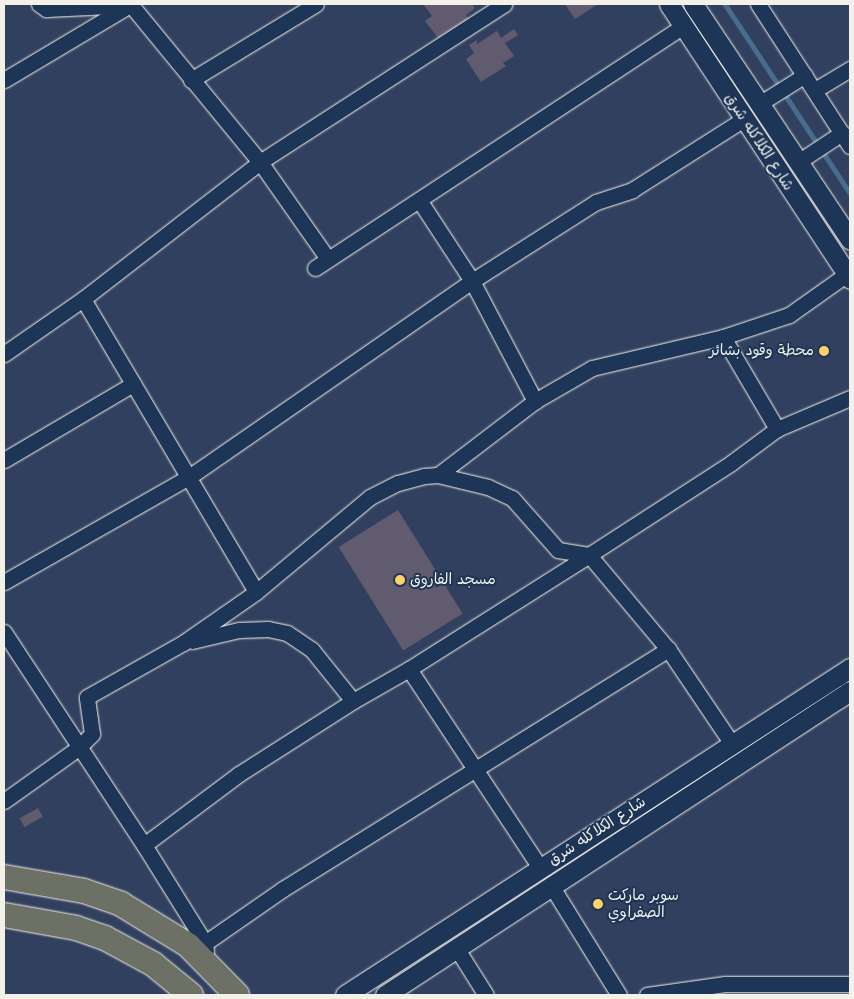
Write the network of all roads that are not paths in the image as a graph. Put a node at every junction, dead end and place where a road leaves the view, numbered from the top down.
1 (39, 4) edge
2 (132, 4) edge
3 (316, 4) edge
4 (504, 4) edge
5 (669, 4) edge
6 (694, 4) edge
7 (762, 5) edge
8 (683, 26) junction
9 (850, 69) edge
10 (805, 75) junction
11 (4, 80) edge
12 (191, 80) junction
13 (815, 90) junction
14 (760, 104) junction
15 (744, 119) junction
16 (842, 133) junction
17 (850, 146) edge
18 (260, 162) junction
19 (798, 162) junction
20 (419, 200) junction
21 (850, 239) edge
22 (328, 259) junction
23 (315, 268) dead end
24 (849, 277) edge
25 (472, 281) junction
26 (83, 298) junction
27 (722, 337) junction
28 (4, 354) edge
29 (133, 384) junction
30 (850, 398) edge
31 (535, 401) junction
32 (777, 429) junction
33 (4, 460) edge
34 (438, 475) junction
35 (189, 477) junction
36 (589, 555) junction
37 (4, 582) edge
38 (256, 592) junction
39 (4, 632) edge
40 (183, 643) junction
41 (668, 649) junction
42 (850, 668) edge
43 (409, 669) junction
44 (850, 691) edge
45 (353, 700) junction
46 (732, 744) junction
47 (78, 748) junction
48 (477, 769) junction
49 (4, 801) edge
50 (144, 845) junction
51 (540, 868) junction
52 (4, 877) edge
53 (552, 887) junction
54 (4, 915) edge
55 (457, 949) junction
56 (206, 952) junction
57 (850, 984) edge
58 (191, 995) edge
59 (237, 995) edge
60 (345, 995) edge
61 (385, 995) edge
62 (486, 995) edge
63 (619, 995) edge
64 (647, 995) edge

1 - 2 street
2 - 11 street
2 - 12 street
3 - 12 street
4 - 18 street
5 - 8 street, شارع الكلاكله شرق
6 - 14 street, شارع الكلاكله شرق
7 - 10 street
8 - 15 street, شارع الكلاكله شرق
8 - 20 street
9 - 13 street
10 - 13 street
10 - 14 street
12 - 18 street
13 - 16 street
14 - 19 street, شارع الكلاكله شرق
15 - 24 street, شارع الكلاكله شرق
15 - 25 street
16 - 17 street
16 - 19 street
18 - 22 street
18 - 26 street
19 - 21 street, شارع الكلاكله شرق
20 - 22 street
20 - 25 street
22 - 23 street
24 - 27 street
25 - 31 street
25 - 35 street
26 - 28 street
26 - 29 street
27 - 31 street
27 - 32 street
29 - 33 street
29 - 35 street
30 - 32 street
31 - 34 street
32 - 36 street
34 - 36 street
34 - 38 street
35 - 37 street
35 - 38 street
36 - 41 street
36 - 43 street
38 - 40 street
39 - 47 street
40 - 45 street
40 - 47 street
41 - 46 street
41 - 48 street
42 - 46 street, شارع الكلاكله شرق
43 - 45 street
43 - 48 street
44 - 53 street, شارع الكلاكله شرق
45 - 50 street
46 - 51 street, شارع الكلاكله شرق
47 - 49 street
47 - 50 street
48 - 51 street
48 - 56 street
50 - 56 street
51 - 60 street, شارع الكلاكله شرق
52 - 56 highway
53 - 55 street, شارع الكلاكله شرق
53 - 63 street
54 - 58 highway
55 - 61 street, شارع الكلاكله شرق
55 - 62 street
56 - 59 highway
57 - 64 street

